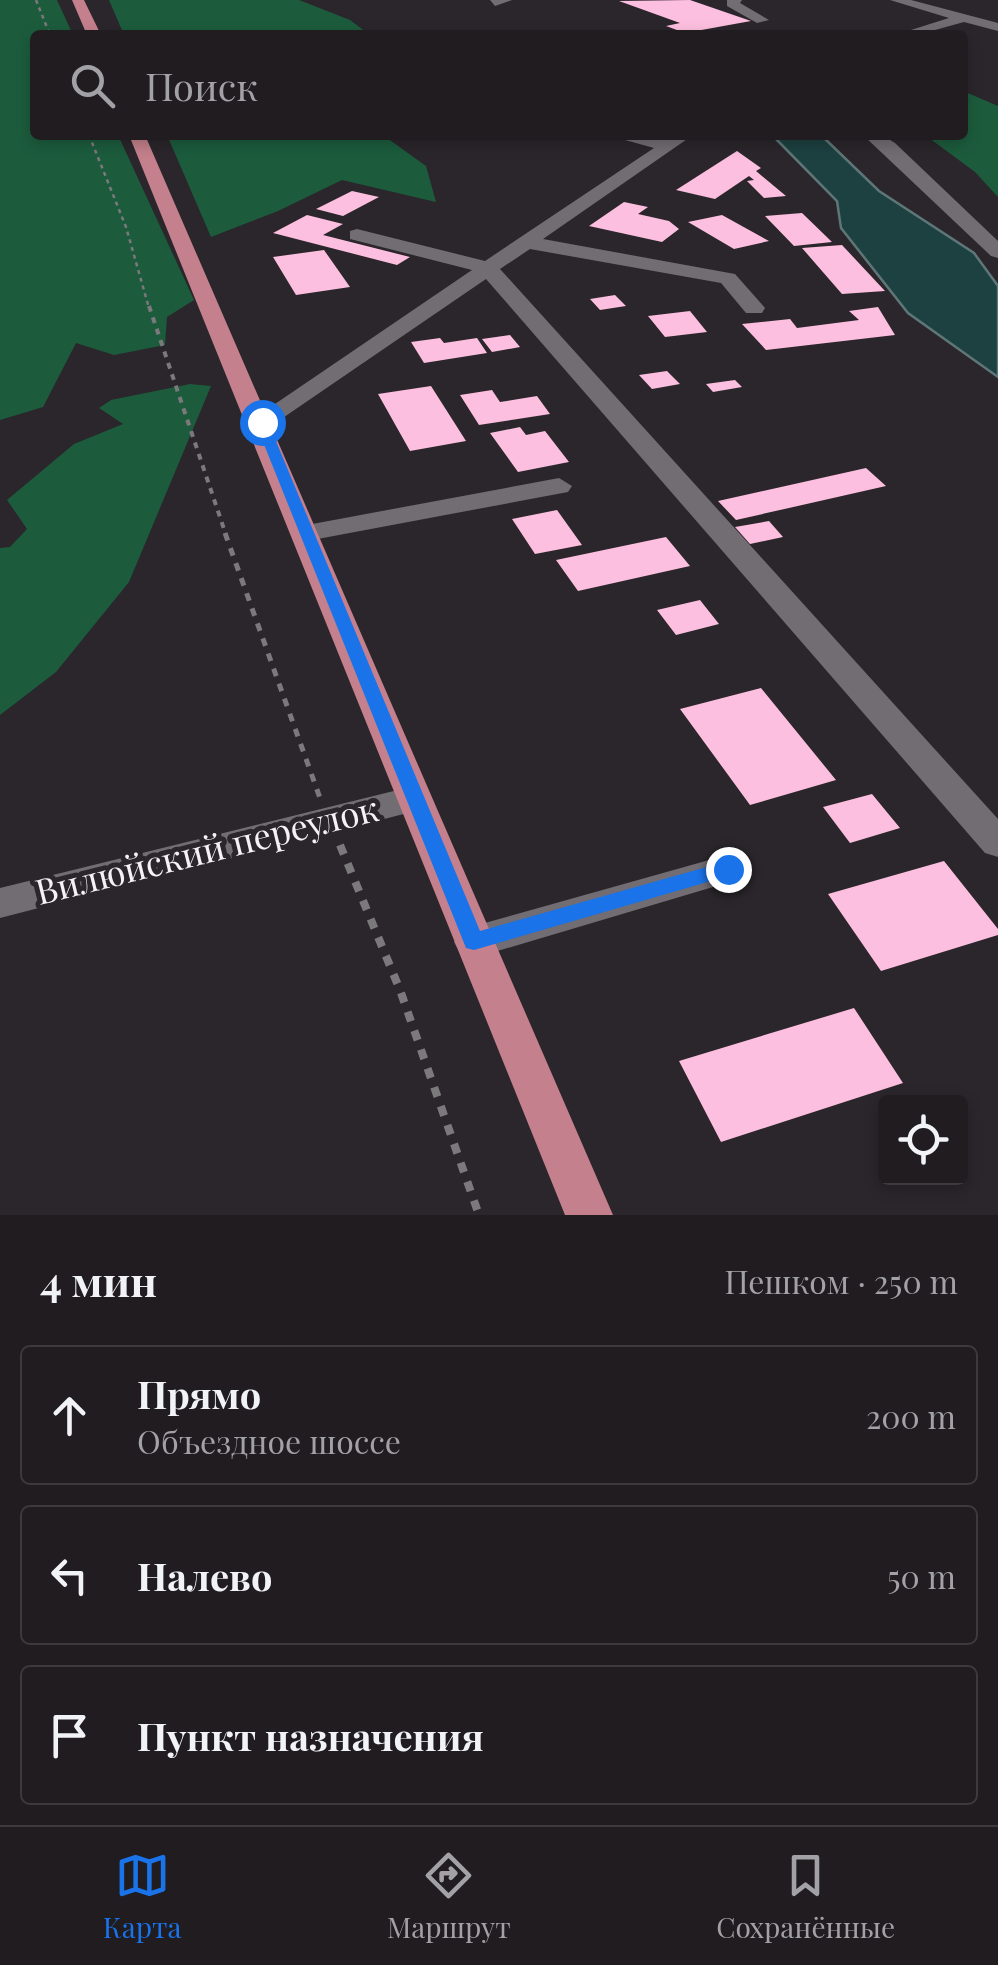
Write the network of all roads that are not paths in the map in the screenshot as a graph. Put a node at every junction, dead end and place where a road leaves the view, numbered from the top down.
1 (78, 0) edge
2 (736, 0) edge
3 (896, 0) edge
4 (998, 12) edge
5 (964, 19) junction
6 (762, 20) dead end
7 (998, 28) edge
8 (92, 30) edge
9 (921, 30) edge
10 (139, 140) edge
11 (676, 140) edge
12 (878, 140) edge
13 (357, 235) dead end
14 (526, 242) junction
15 (998, 252) edge
16 (488, 268) junction
17 (754, 308) dead end
18 (262, 422) junction
19 (558, 486) dead end
20 (306, 534) junction
21 (414, 799) junction
22 (998, 843) edge
23 (728, 869) dead end
24 (0, 902) edge
25 (474, 942) junction
26 (589, 1215) edge

1 - 8 main road
2 - 6 street
3 - 5 street
4 - 5 street
5 - 7 street
5 - 9 street
10 - 18 main road
11 - 14 street
12 - 15 street
13 - 16 street
14 - 16 street
14 - 17 street
16 - 18 street
16 - 22 street
18 - 20 main road
19 - 20 street
20 - 21 main road
21 - 24 street, Вилюйский переулок
21 - 25 main road
23 - 25 street
25 - 26 main road

